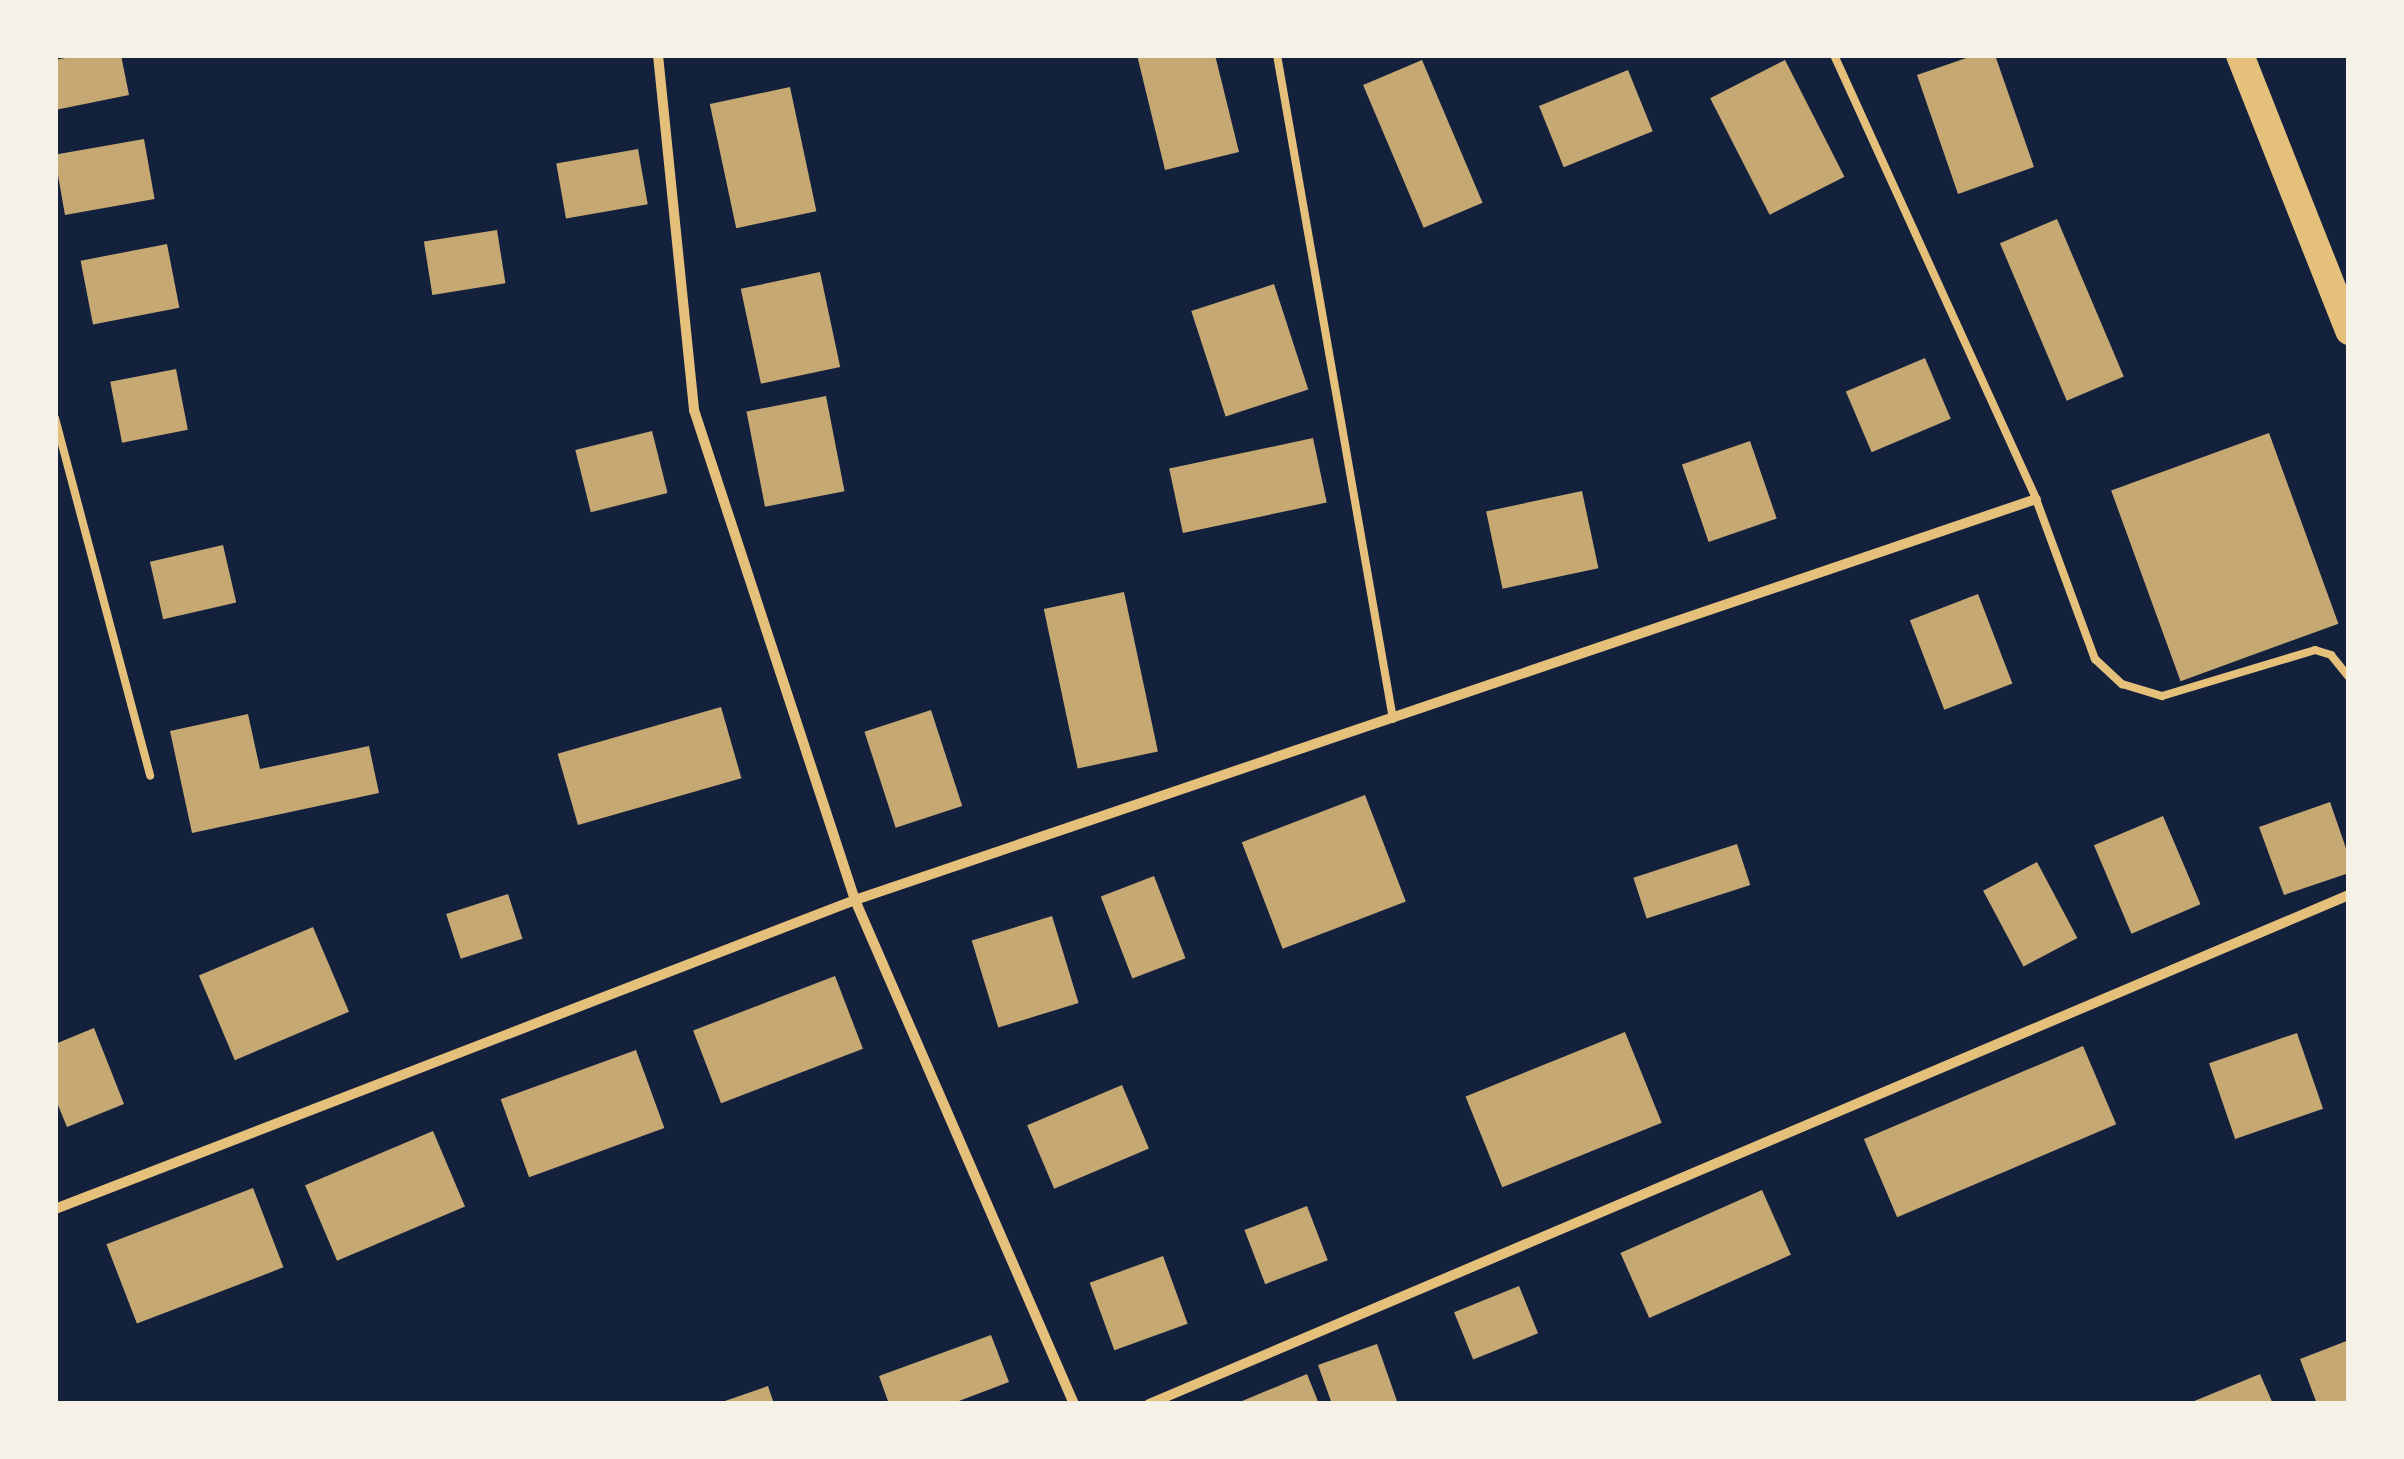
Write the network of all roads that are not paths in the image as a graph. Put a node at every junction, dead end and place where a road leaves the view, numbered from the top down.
1 (658, 55) edge
2 (1277, 55) edge
3 (1834, 55) edge
4 (2240, 55) edge
5 (2349, 331) edge
6 (55, 418) edge
7 (2036, 499) junction
8 (2349, 678) edge
9 (1393, 720) junction
10 (150, 776) dead end
11 (2349, 895) edge
12 (855, 900) junction
13 (55, 1208) edge
14 (1074, 1404) edge
15 (1150, 1404) edge

1 - 12 street
2 - 9 lane
3 - 7 lane
4 - 5 highway
6 - 10 lane
7 - 8 lane
7 - 9 street
9 - 12 street
11 - 15 street
12 - 13 street
12 - 14 street

